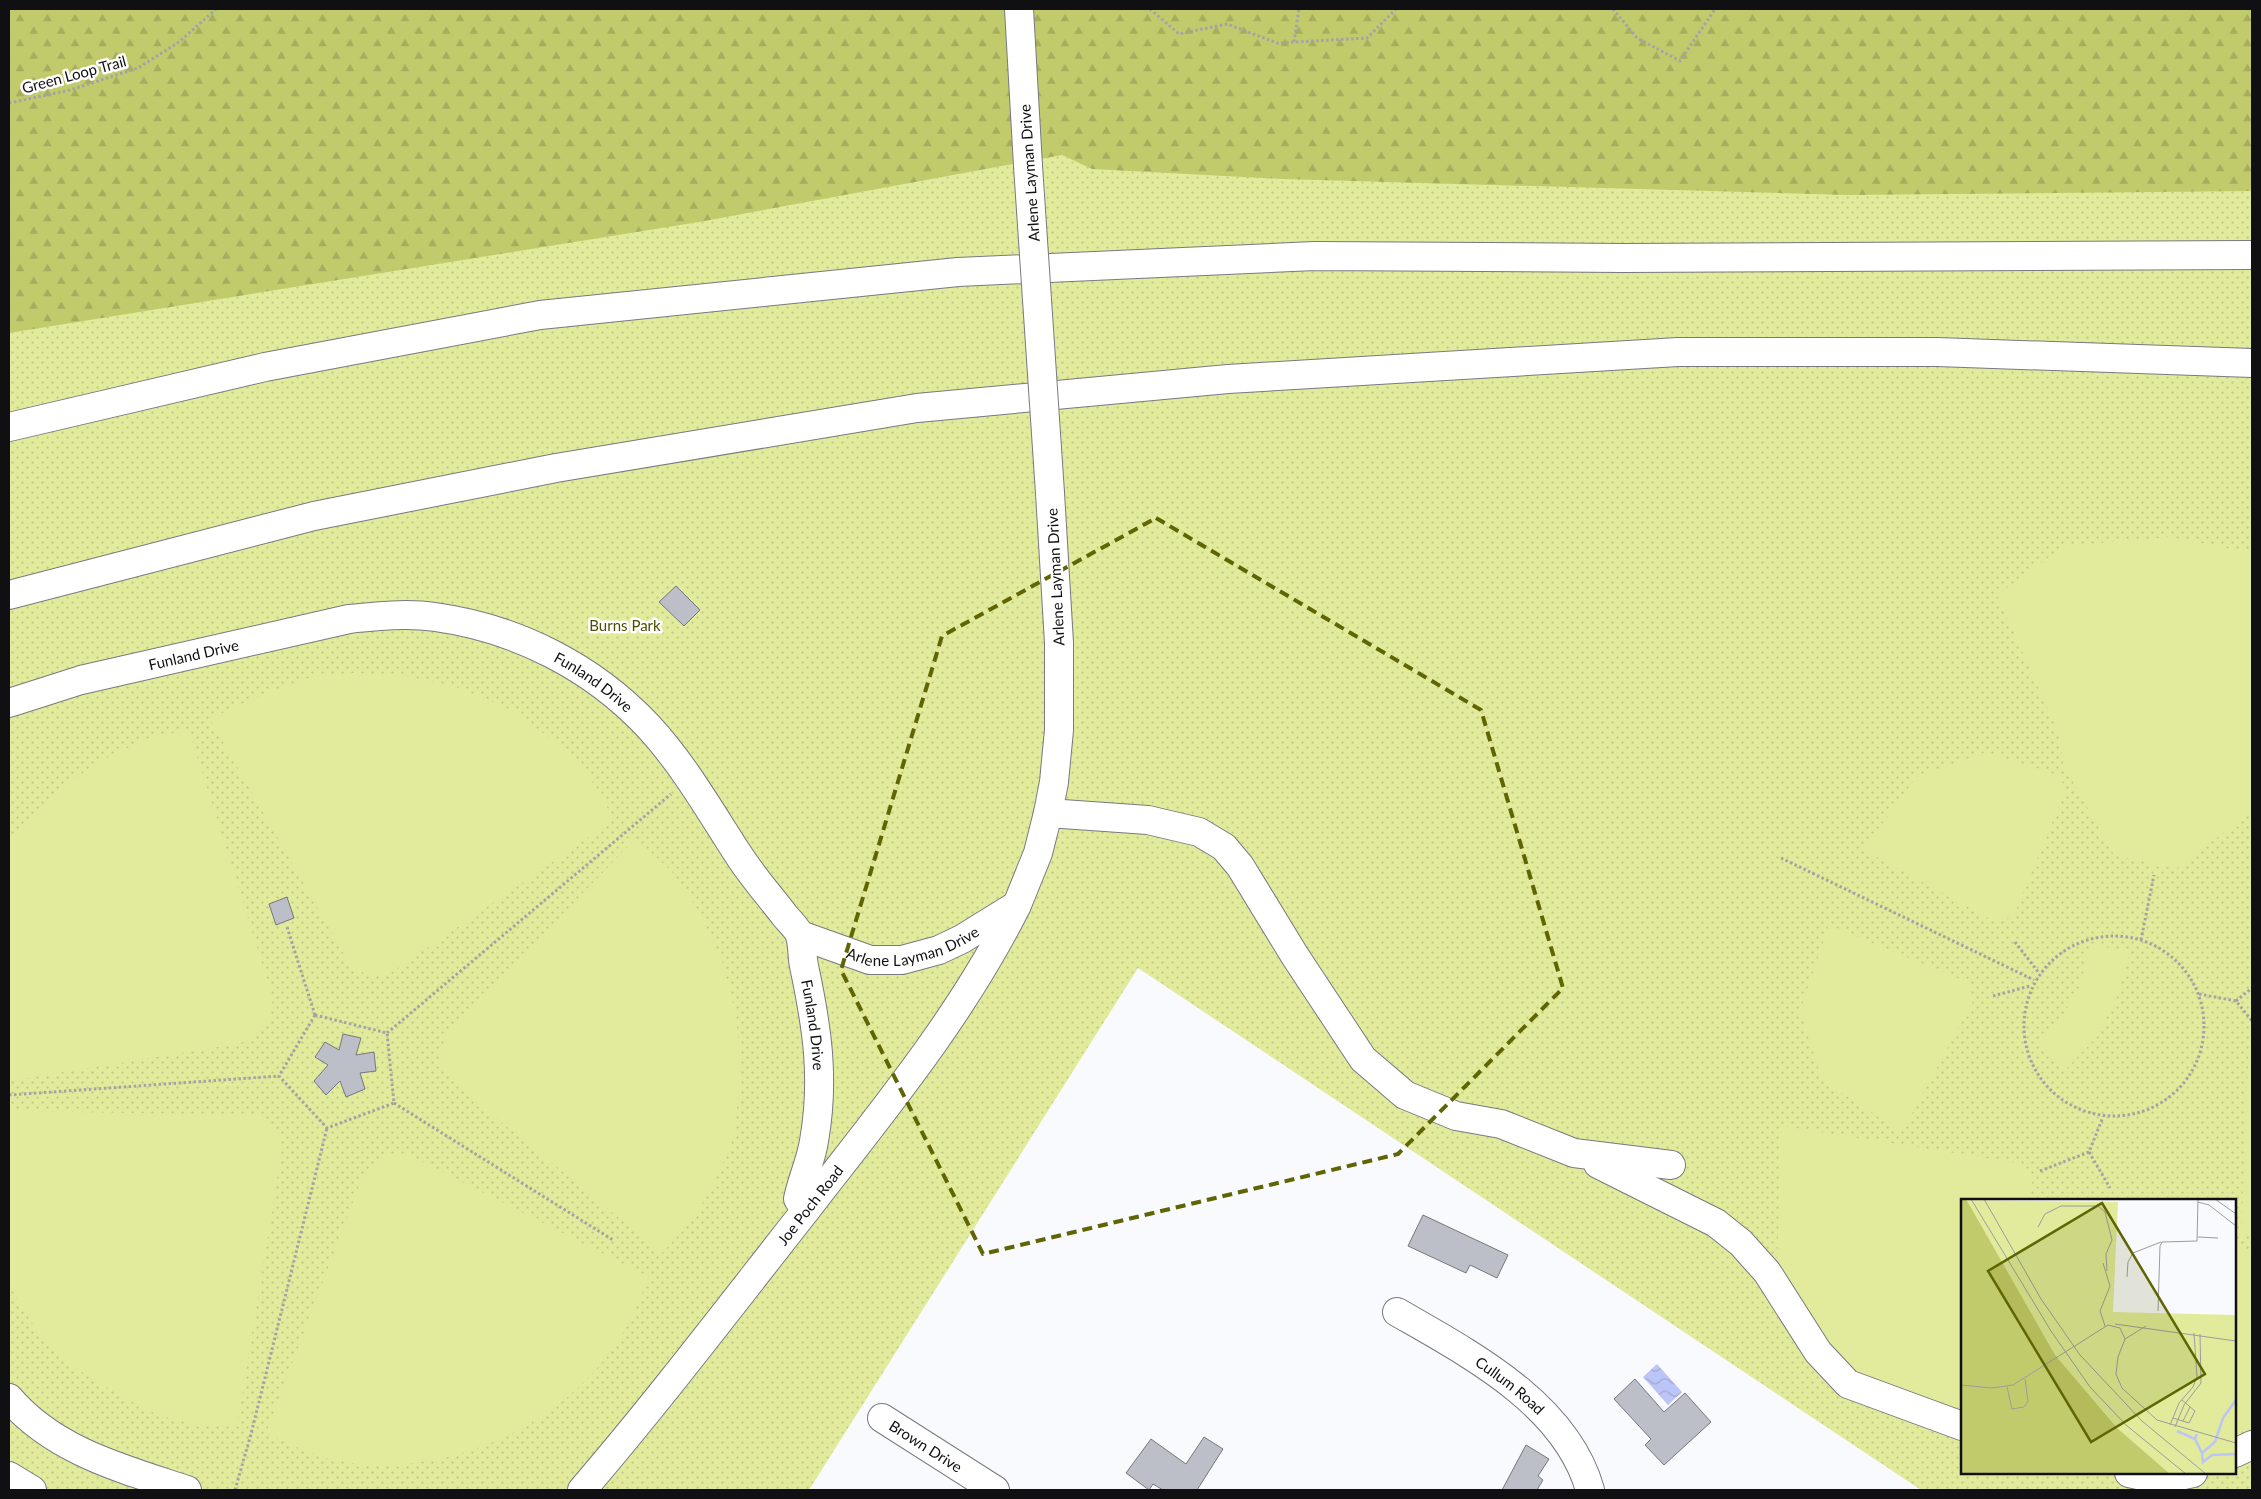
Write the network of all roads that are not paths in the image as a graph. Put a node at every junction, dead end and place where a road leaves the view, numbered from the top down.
1 (1019, 9) edge
2 (2252, 255) edge
3 (2252, 363) edge
4 (9, 427) edge
5 (9, 595) edge
6 (9, 703) edge
7 (1048, 813) junction
8 (1017, 905) junction
9 (800, 935) junction
10 (1574, 1152) junction
11 (1671, 1165) dead end
12 (806, 1210) junction
13 (1397, 1312) dead end
14 (9, 1398) edge
15 (882, 1418) dead end
16 (1961, 1426) edge
17 (2252, 1445) edge
18 (2236, 1453) edge
19 (2134, 1474) edge
20 (2188, 1474) edge
21 (9, 1476) edge
22 (32, 1490) edge
23 (187, 1490) edge
24 (582, 1490) edge
25 (995, 1490) edge
26 (1590, 1490) edge

1 - 7 main road, Arlene Layman Drive, bridge
2 - 4 main road
3 - 5 main road
6 - 9 main road, Funland Drive
7 - 8 main road, Arlene Layman Drive
7 - 10 main road
8 - 9 main road, Arlene Layman Drive
8 - 12 main road, Joe Poch Road
9 - 12 main road, Funland Drive
10 - 11 main road
10 - 16 main road
12 - 24 main road, Joe Poch Road
13 - 26 main road, Cullum Road
14 - 23 main road
15 - 25 main road, Brown Drive
17 - 18 main road
19 - 20 main road
21 - 22 main road

